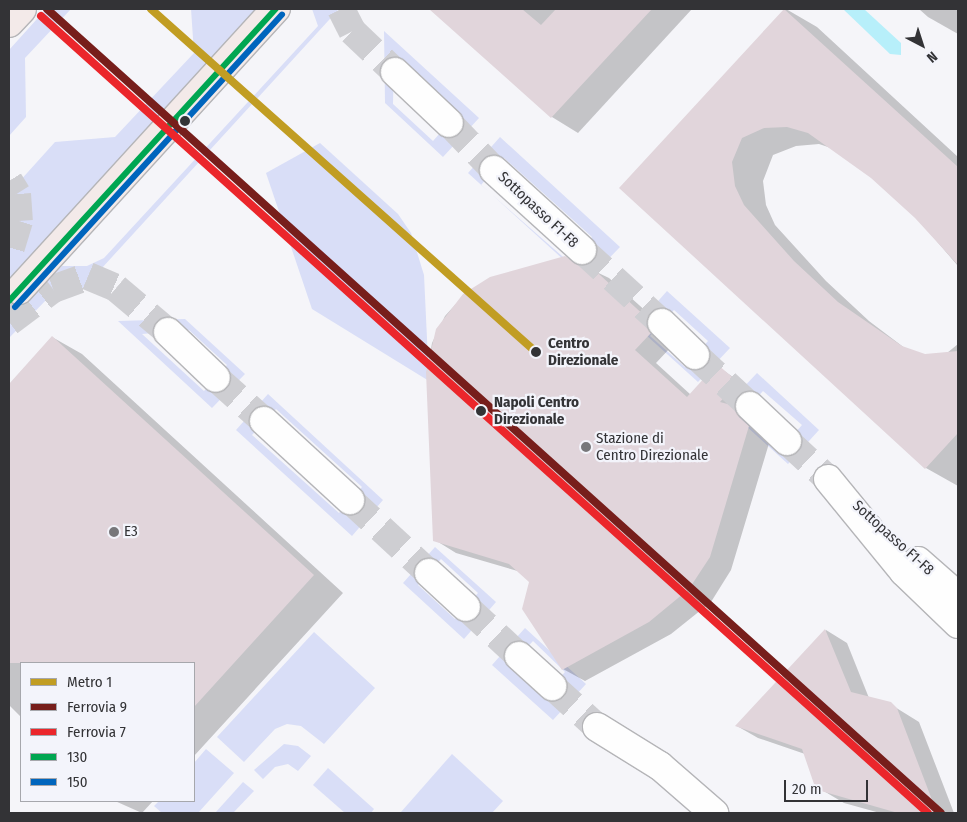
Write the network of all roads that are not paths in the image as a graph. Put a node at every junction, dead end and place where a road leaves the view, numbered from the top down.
1 (22, 9) edge
2 (276, 9) edge
3 (9, 23) edge
4 (395, 72) tunnel mouth
5 (449, 123) tunnel mouth
6 (494, 170) tunnel mouth
7 (582, 250) tunnel mouth
8 (19, 290) dead end
9 (662, 323) tunnel mouth
10 (168, 332) tunnel mouth
11 (696, 355) tunnel mouth
12 (216, 378) tunnel mouth
13 (750, 406) tunnel mouth
14 (264, 421) tunnel mouth
15 (787, 440) tunnel mouth
16 (350, 500) tunnel mouth
17 (429, 573) tunnel mouth
18 (958, 596) edge
19 (466, 607) tunnel mouth
20 (958, 624) edge
21 (519, 656) tunnel mouth
22 (552, 686) tunnel mouth
23 (597, 727) tunnel mouth
24 (714, 813) edge

1 - 3 main road
2 - 8 main road
4 - 5 street
6 - 7 street, Sottopasso F1-F8
9 - 11 street
10 - 12 street
13 - 15 street
14 - 16 street
17 - 19 street
18 - 20 street, Sottopasso F1-F8
21 - 22 street
23 - 24 street

